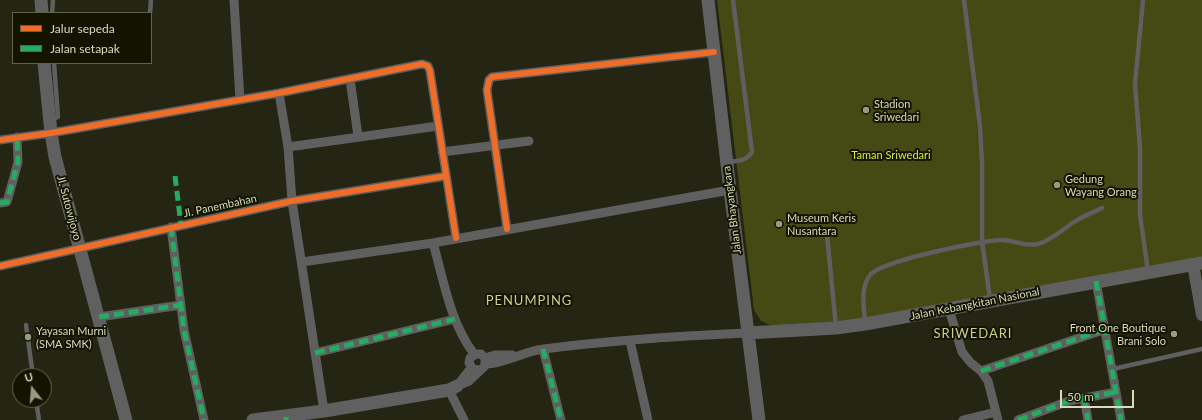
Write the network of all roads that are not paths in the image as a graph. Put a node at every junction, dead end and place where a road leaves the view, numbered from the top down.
1 (41, 0) edge
2 (53, 0) edge
3 (151, 0) edge
4 (234, 0) edge
5 (708, 0) edge
6 (734, 0) edge
7 (964, 0) edge
8 (1143, 0) edge
9 (42, 12) edge
10 (52, 12) edge
11 (150, 12) edge
12 (714, 52) junction
13 (44, 64) edge
14 (54, 64) edge
15 (350, 79) junction
16 (279, 93) junction
17 (240, 100) junction
18 (50, 119) junction
19 (438, 126) junction
20 (51, 133) junction
21 (358, 136) junction
22 (17, 137) junction
23 (0, 140) edge
24 (529, 141) dead end
25 (496, 144) junction
26 (288, 147) junction
27 (442, 152) junction
28 (726, 162) junction
29 (446, 176) junction
30 (730, 190) junction
31 (292, 201) junction
32 (0, 203) edge
33 (1102, 208) dead end
34 (171, 227) junction
35 (507, 229) junction
36 (827, 235) dead end
37 (456, 238) junction
38 (982, 241) junction
39 (434, 243) junction
40 (80, 247) junction
41 (302, 262) junction
42 (1198, 264) edge
43 (0, 266) edge
44 (1148, 272) junction
45 (1096, 281) junction
46 (991, 301) junction
47 (181, 304) junction
48 (949, 309) junction
49 (1202, 315) edge
50 (99, 317) junction
51 (454, 319) junction
52 (865, 324) junction
53 (26, 325) dead end
54 (836, 328) junction
55 (1106, 329) junction
56 (748, 333) junction
57 (630, 341) junction
58 (543, 349) junction
59 (1202, 349) edge
60 (315, 353) junction
61 (474, 354) junction
62 (480, 365) junction
63 (32, 368) edge
64 (1113, 369) junction
65 (981, 371) junction
66 (453, 388) junction
67 (1116, 392) junction
68 (1084, 398) junction
69 (37, 408) edge
70 (324, 411) junction
71 (997, 416) edge
72 (286, 418) edge
73 (39, 420) edge
74 (126, 420) edge
75 (204, 420) edge
76 (253, 420) edge
77 (464, 420) edge
78 (561, 420) edge
79 (648, 420) edge
80 (759, 420) edge
81 (963, 420) edge
82 (1018, 420) edge
83 (1088, 420) edge
84 (1121, 420) edge

1 - 9 main road
2 - 10 lane
3 - 11 lane
4 - 17 street
5 - 12 main road, Jalan Bhayangkara
6 - 28 lane
7 - 38 lane
8 - 44 lane
12 - 25 street
12 - 28 main road, Jalan Bhayangkara
13 - 18 main road, Jl. Sutowijoyo
14 - 18 lane
15 - 16 street
15 - 19 street
15 - 21 street
16 - 17 street
16 - 26 street
17 - 20 street
18 - 20 main road, Jl. Sutowijoyo
19 - 21 street
19 - 27 street
20 - 22 street
20 - 40 main road, Jl. Sutowijoyo
21 - 26 street
22 - 23 street
22 - 32 street
24 - 25 street
25 - 27 street
25 - 35 street
26 - 31 street
27 - 29 street
28 - 30 main road, Jalan Bhayangkara
29 - 31 street, Jl. Panembahan
29 - 37 street
30 - 35 street
30 - 56 main road, Jalan Bhayangkara
31 - 34 street, Jl. Panembahan
31 - 41 street
33 - 38 lane
34 - 40 street, Jl. Panembahan
34 - 47 street
35 - 37 street
36 - 54 lane
37 - 39 street
38 - 46 lane
38 - 52 lane
39 - 41 street
39 - 51 street
40 - 43 street, Jl. Panembahan
40 - 50 main road, Jl. Sutowijoyo
41 - 60 street
42 - 44 main road, Jalan Kebangkitan Nasional
42 - 49 street
44 - 45 main road, Jalan Kebangkitan Nasional
45 - 46 main road, Jalan Kebangkitan Nasional
45 - 55 street
46 - 48 main road, Jalan Kebangkitan Nasional
47 - 50 street
47 - 75 street
48 - 52 main road, Jalan Kebangkitan Nasional
48 - 65 street
50 - 74 main road, Jl. Sutowijoyo
51 - 60 street
51 - 61 street
52 - 54 main road, Jalan Kebangkitan Nasional
53 - 63 lane
54 - 56 main road, Jalan Kebangkitan Nasional
55 - 64 street
55 - 65 street
56 - 57 street
56 - 80 main road, Jalan Bhayangkara
57 - 58 street
57 - 79 street
58 - 62 street
58 - 78 street
59 - 64 lane
60 - 70 street
61 - 62 street
61 - 62 street
62 - 66 street
64 - 67 street
65 - 71 street
66 - 70 main road
66 - 77 street
67 - 68 street
67 - 84 street
68 - 82 street
68 - 83 street
69 - 73 lane
70 - 72 main road
71 - 81 street
72 - 76 main road

